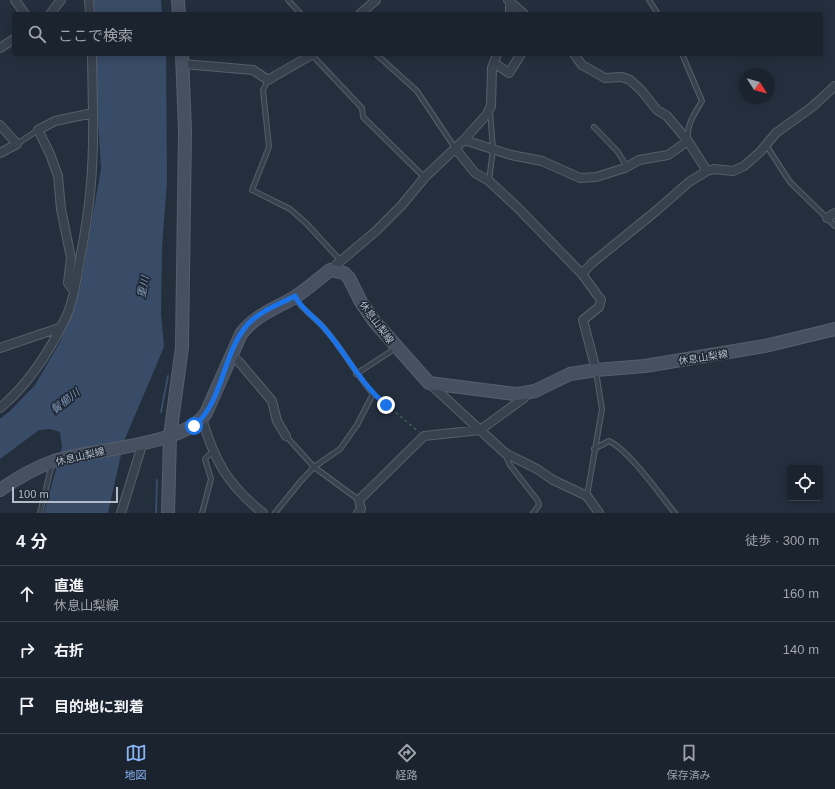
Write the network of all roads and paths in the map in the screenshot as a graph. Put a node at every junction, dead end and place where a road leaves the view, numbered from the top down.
1 (15, 0) edge
2 (61, 0) edge
3 (89, 0) edge
4 (178, 0) edge
5 (288, 0) edge
6 (376, 0) edge
7 (649, 0) edge
8 (510, 1) edge
9 (24, 12) edge
10 (52, 12) edge
11 (90, 12) edge
12 (179, 12) edge
13 (299, 12) edge
14 (362, 12) edge
15 (510, 12) edge
16 (522, 12) edge
17 (657, 12) edge
18 (12, 40) edge
19 (0, 48) edge
20 (92, 56) edge
21 (311, 56) edge
22 (314, 56) edge
23 (378, 56) edge
24 (496, 56) edge
25 (521, 56) edge
26 (575, 56) edge
27 (683, 56) edge
28 (182, 59) edge
29 (494, 63) junction
30 (268, 80) junction
31 (835, 86) edge
32 (490, 109) junction
33 (93, 113) junction
34 (0, 125) edge
35 (594, 127) dead end
36 (38, 130) junction
37 (464, 140) junction
38 (688, 141) junction
39 (17, 144) junction
40 (766, 145) junction
41 (455, 148) junction
42 (493, 149) junction
43 (0, 153) edge
44 (628, 167) junction
45 (707, 171) junction
46 (425, 177) junction
47 (489, 181) junction
48 (835, 213) edge
49 (827, 218) junction
50 (835, 226) edge
51 (340, 260) junction
52 (330, 270) junction
53 (582, 274) junction
54 (74, 291) junction
55 (295, 296) junction
56 (59, 328) junction
57 (835, 328) edge
58 (0, 348) edge
59 (396, 348) junction
60 (231, 355) junction
61 (596, 370) junction
62 (356, 374) junction
63 (429, 383) junction
64 (528, 392) junction
65 (373, 394) junction
66 (0, 408) edge
67 (202, 419) junction
68 (480, 430) junction
69 (170, 436) junction
70 (286, 436) joint
71 (424, 436) junction
72 (141, 443) junction
73 (594, 449) junction
74 (213, 451) junction
75 (505, 453) junction
76 (54, 462) junction
77 (314, 467) junction
78 (0, 490) edge
79 (587, 496) junction
80 (359, 500) junction
81 (40, 513) edge
82 (121, 513) edge
83 (168, 513) edge
84 (202, 513) edge
85 (263, 513) edge
86 (275, 513) edge
87 (358, 513) edge
88 (533, 513) edge
89 (599, 513) edge
90 (675, 513) edge

1 - 9 street
2 - 10 street
3 - 11 street
4 - 12 main road
5 - 13 lane
6 - 14 street
7 - 17 lane
8 - 15 street
8 - 16 street
18 - 19 street
20 - 33 street
21 - 30 street
22 - 46 lane
23 - 41 lane
24 - 29 street
25 - 29 street
26 - 38 street
27 - 38 lane
28 - 30 street
28 - 69 main road
29 - 32 street
30 - 51 lane
31 - 40 street
32 - 37 street
32 - 42 lane
33 - 36 street
33 - 54 street
34 - 39 street
35 - 44 lane
36 - 39 lane
36 - 54 street
37 - 41 street
37 - 42 street
38 - 44 street
38 - 45 street
39 - 43 street
40 - 45 street
40 - 49 lane
41 - 46 street
41 - 47 street
42 - 44 street
42 - 47 lane
45 - 53 street
46 - 51 street
47 - 53 street
48 - 49 street
49 - 50 lane
51 - 52 street
52 - 55 main road, 休息山梨線
52 - 59 main road, 休息山梨線
53 - 61 street
54 - 56 street
55 - 60 main road, 休息山梨線
55 - 62 lane
56 - 58 street
56 - 66 street
57 - 61 main road, 休息山梨線
59 - 62 lane
59 - 63 main road, 休息山梨線
60 - 67 main road, 休息山梨線
60 - 70 street
61 - 64 main road, 休息山梨線
61 - 73 lane
62 - 65 lane
63 - 64 main road, 休息山梨線
63 - 68 street
64 - 68 street
65 - 71 path
65 - 77 lane
67 - 69 main road, 休息山梨線
67 - 74 street
68 - 71 street
68 - 75 street
69 - 72 main road, 休息山梨線
69 - 83 main road
70 - 77 lane
71 - 80 street
72 - 76 main road, 休息山梨線
72 - 82 street
73 - 79 lane
73 - 90 lane
74 - 84 lane
74 - 85 street
75 - 79 street
75 - 88 lane
76 - 78 main road, 休息山梨線
76 - 81 lane
77 - 80 lane
77 - 86 lane
79 - 89 street
80 - 87 street

